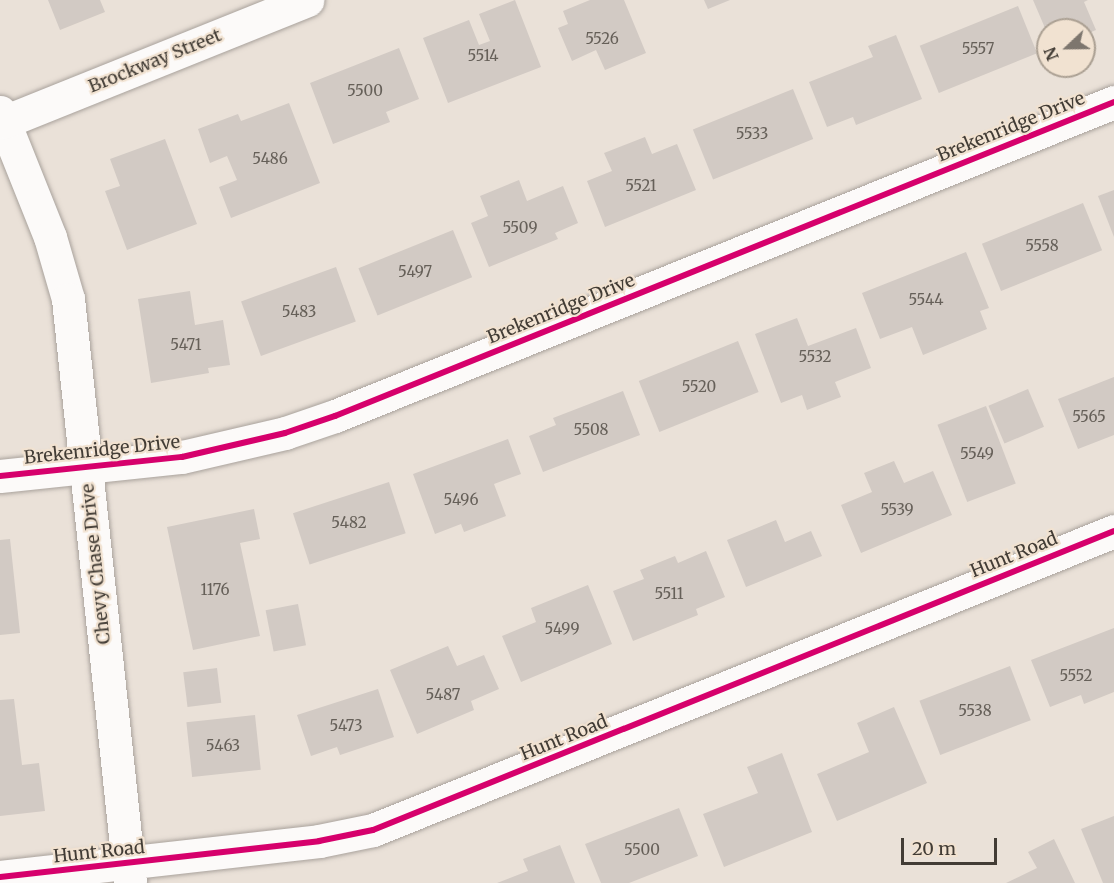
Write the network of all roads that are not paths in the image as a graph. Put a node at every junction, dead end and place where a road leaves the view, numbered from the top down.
1 (306, 0) edge
2 (1114, 102) edge
3 (2, 117) edge
4 (86, 468) junction
5 (0, 476) edge
6 (1114, 531) edge
7 (129, 874) edge
8 (0, 877) edge

1 - 3 street, Brockway Street
2 - 4 street, Brekenridge Drive
3 - 4 street, Chevy Chase Drive
4 - 5 street, Brekenridge Drive
4 - 7 street, Chevy Chase Drive
6 - 7 street, Hunt Road
7 - 8 street, Hunt Road

